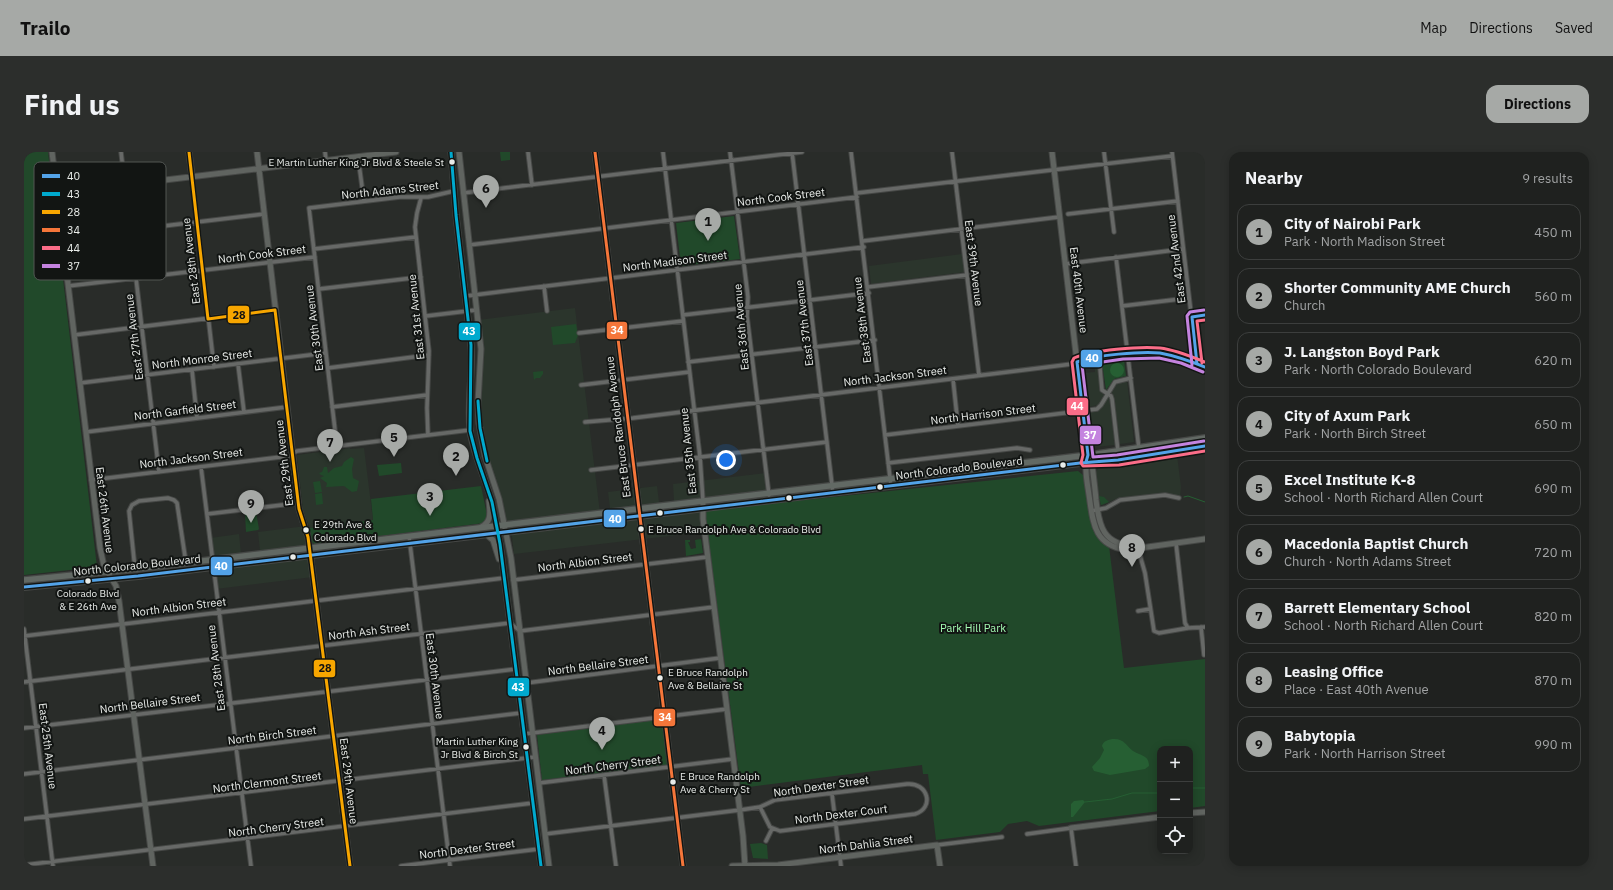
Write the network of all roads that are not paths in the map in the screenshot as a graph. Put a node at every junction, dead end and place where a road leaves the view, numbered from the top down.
1 (52, 152) edge
2 (121, 152) edge
3 (189, 152) edge
4 (257, 152) edge
5 (325, 152) edge
6 (392, 152) edge
7 (396, 152) edge
8 (452, 152) edge
9 (459, 152) edge
10 (528, 152) edge
11 (595, 152) edge
12 (663, 152) edge
13 (730, 152) edge
14 (802, 152) edge
15 (852, 152) edge
16 (952, 152) edge
17 (1052, 152) edge
18 (1104, 152) edge
19 (792, 153) edge
20 (1172, 154) edge
21 (358, 157) junction
22 (326, 160) junction
23 (731, 161) junction
24 (53, 162) edge
25 (122, 162) edge
26 (1105, 164) junction
27 (259, 168) junction
28 (665, 169) junction
29 (1054, 170) junction
30 (192, 177) junction
31 (598, 177) junction
32 (166, 180) edge
33 (955, 182) junction
34 (532, 185) junction
35 (452, 191) junction
36 (463, 194) junction
37 (857, 195) junction
38 (421, 198) junction
39 (364, 201) junction
40 (1178, 201) junction
41 (798, 204) junction
42 (309, 208) joint
43 (1111, 209) junction
44 (738, 211) junction
45 (264, 214) junction
46 (1068, 214) dead end
47 (1059, 217) junction
48 (671, 219) junction
49 (197, 222) junction
50 (166, 226) edge
51 (604, 228) junction
52 (961, 229) junction
53 (1114, 232) dead end
54 (416, 237) junction
55 (863, 241) junction
56 (469, 245) junction
57 (864, 247) junction
58 (314, 249) junction
59 (1183, 249) junction
60 (804, 255) junction
61 (315, 257) junction
62 (1116, 257) junction
63 (270, 262) junction
64 (744, 262) junction
65 (1065, 264) junction
66 (203, 270) junction
67 (677, 270) junction
68 (166, 274) edge
69 (967, 275) junction
70 (421, 277) junction
71 (610, 278) junction
72 (67, 280) edge
73 (119, 280) edge
74 (136, 280) edge
75 (68, 286) junction
76 (544, 286) junction
77 (868, 287) junction
78 (319, 289) junction
79 (869, 293) junction
80 (475, 295) junction
81 (466, 296) junction
82 (1189, 298) junction
83 (810, 300) junction
84 (1122, 306) junction
85 (748, 307) junction
86 (275, 310) junction
87 (476, 310) junction
88 (468, 311) junction
89 (547, 311) dead end
90 (683, 315) junction
91 (426, 316) junction
92 (208, 319) junction
93 (683, 321) junction
94 (142, 326) junction
95 (616, 329) junction
96 (74, 334) junction
97 (579, 334) dead end
98 (875, 340) junction
99 (816, 347) junction
100 (326, 353) junction
101 (1128, 354) junction
102 (430, 355) junction
103 (752, 355) junction
104 (1098, 357) junction
105 (281, 359) junction
106 (688, 362) junction
107 (1077, 362) junction
108 (238, 364) junction
109 (1197, 364) junction
110 (214, 367) junction
111 (1205, 367) edge
112 (328, 368) junction
113 (192, 370) junction
114 (690, 372) junction
115 (148, 375) junction
116 (979, 375) junction
117 (1131, 378) junction
118 (953, 379) junction
119 (622, 380) junction
120 (80, 383) junction
121 (581, 384) dead end
122 (880, 388) junction
123 (1108, 394) junction
124 (427, 395) junction
125 (821, 395) junction
126 (758, 402) junction
127 (287, 407) junction
128 (332, 407) junction
129 (694, 411) junction
130 (1083, 411) junction
131 (244, 412) junction
132 (197, 418) junction
133 (627, 419) junction
134 (585, 422) dead end
135 (154, 424) junction
136 (958, 426) junction
137 (470, 430) junction
138 (86, 432) junction
139 (428, 435) junction
140 (885, 435) junction
141 (1205, 438) edge
142 (827, 442) junction
143 (337, 446) junction
144 (1205, 446) edge
145 (763, 449) junction
146 (1139, 449) junction
147 (1030, 450) dead end
148 (1118, 451) junction
149 (293, 454) junction
150 (1088, 455) junction
151 (700, 457) junction
152 (1089, 462) junction
153 (888, 463) junction
154 (633, 465) junction
155 (202, 467) junction
156 (591, 470) dead end
157 (159, 472) junction
158 (890, 479) junction
159 (91, 480) junction
160 (486, 483) junction
161 (832, 486) junction
162 (891, 486) junction
163 (768, 493) junction
164 (833, 493) junction
165 (1179, 498) dead end
166 (769, 500) junction
167 (703, 501) junction
168 (297, 504) junction
169 (702, 508) junction
170 (638, 509) junction
171 (1098, 510) junction
172 (1091, 511) junction
173 (207, 514) junction
174 (639, 516) junction
175 (504, 525) junction
176 (497, 526) junction
177 (479, 528) junction
178 (505, 532) junction
179 (498, 533) junction
180 (486, 534) junction
181 (409, 536) junction
182 (1205, 539) edge
183 (409, 543) junction
184 (1176, 543) junction
185 (310, 548) junction
186 (1139, 548) junction
187 (310, 555) junction
188 (708, 557) junction
189 (212, 560) junction
190 (186, 563) junction
191 (645, 564) junction
192 (213, 567) junction
193 (135, 569) junction
194 (107, 572) junction
195 (503, 572) junction
196 (112, 578) junction
197 (504, 578) junction
198 (24, 580) edge
199 (513, 580) junction
200 (24, 587) edge
201 (415, 588) junction
202 (314, 600) junction
203 (714, 607) junction
204 (1150, 609) junction
205 (1138, 610) dead end
206 (219, 612) junction
207 (652, 615) junction
208 (510, 623) junction
209 (122, 624) junction
210 (1203, 627) edge
211 (1188, 628) junction
212 (24, 629) edge
213 (520, 631) junction
214 (421, 633) junction
215 (24, 636) edge
216 (1204, 644) edge
217 (322, 646) junction
218 (1204, 655) edge
219 (225, 658) junction
220 (720, 658) junction
221 (658, 666) junction
222 (516, 668) junction
223 (128, 669) junction
224 (426, 679) junction
225 (30, 681) junction
226 (24, 682) edge
227 (526, 683) junction
228 (328, 691) junction
229 (230, 703) junction
230 (727, 709) junction
231 (521, 713) junction
232 (134, 714) junction
233 (664, 716) junction
234 (432, 724) junction
235 (36, 726) junction
236 (24, 728) edge
237 (532, 732) junction
238 (524, 734) junction
239 (333, 736) junction
240 (236, 748) junction
241 (536, 757) junction
242 (527, 758) junction
243 (733, 759) junction
244 (139, 760) junction
245 (671, 767) junction
246 (438, 770) junction
247 (42, 772) junction
248 (24, 774) edge
249 (604, 775) junction
250 (339, 782) junction
251 (541, 783) junction
252 (242, 794) junction
253 (832, 794) junction
254 (926, 797) joint
255 (531, 803) junction
256 (145, 805) junction
257 (760, 807) junction
258 (740, 810) junction
259 (1205, 812) edge
260 (1193, 813) edge
261 (444, 814) junction
262 (47, 817) junction
263 (1157, 817) edge
264 (677, 818) junction
265 (24, 819) edge
266 (836, 824) junction
267 (611, 826) junction
268 (345, 827) junction
269 (1071, 828) junction
270 (772, 829) junction
271 (545, 834) junction
272 (1027, 834) dead end
273 (1002, 837) dead end
274 (248, 839) junction
275 (766, 841) dead end
276 (937, 845) junction
277 (537, 849) junction
278 (151, 851) junction
279 (840, 857) junction
280 (449, 860) junction
281 (53, 864) edge
282 (24, 865) edge
283 (152, 866) edge
284 (251, 866) edge
285 (350, 866) edge
286 (400, 866) edge
287 (450, 866) edge
288 (541, 866) edge
289 (549, 866) edge
290 (616, 866) edge
291 (683, 866) edge
292 (732, 866) edge
293 (745, 866) edge
294 (841, 866) edge
295 (940, 866) edge
296 (1076, 866) edge

1 - 24 street, East 26th Avenue
2 - 25 street, East 27th Avenue
3 - 30 street, East 28th Avenue
4 - 27 street, East 29th Avenue
5 - 22 street
6 - 7 street
6 - 21 street
8 - 35 street
9 - 36 street
10 - 34 street
11 - 31 street, East Bruce Randolph Avenue
12 - 28 street, East 35th Avenue
13 - 23 street, East 36th Avenue
14 - 19 street
15 - 37 street, East 38th Avenue
16 - 33 street, East 39th Avenue
17 - 29 street, East 40th Avenue
18 - 26 street
19 - 23 street
19 - 41 street, East 37th Avenue
20 - 26 street, North Cook Street
20 - 40 street, East 42nd Avenue
21 - 22 street
21 - 39 street
22 - 27 street
23 - 28 street
23 - 44 street, East 36th Avenue
26 - 29 street, North Cook Street
26 - 43 street
27 - 30 street
27 - 45 street, East 29th Avenue
28 - 31 street
28 - 48 street, East 35th Avenue
29 - 33 street, North Cook Street
29 - 47 street, East 40th Avenue
30 - 32 street
30 - 49 street, East 28th Avenue
31 - 34 street
31 - 51 street, East Bruce Randolph Avenue
33 - 37 street, North Cook Street
33 - 52 street, East 39th Avenue
34 - 36 street
35 - 38 street, North Adams Street
35 - 81 street
36 - 56 street
37 - 41 street, North Cook Street
37 - 55 street, East 38th Avenue
38 - 39 street, North Adams Street
38 - 54 street, East 31st Avenue
39 - 42 street, North Adams Street
40 - 43 street
40 - 59 street, East 42nd Avenue
41 - 44 street, North Cook Street
41 - 60 street, East 37th Avenue
42 - 58 street, East 30th Avenue
43 - 46 street
43 - 53 street
44 - 48 street, North Cook Street
44 - 64 street, East 36th Avenue
45 - 49 street
45 - 63 street, East 29th Avenue
47 - 52 street
47 - 65 street, East 40th Avenue
48 - 51 street, North Cook Street
48 - 67 street, East 35th Avenue
49 - 50 street
49 - 66 street, East 28th Avenue
51 - 56 street, North Cook Street
51 - 71 street, East Bruce Randolph Avenue
52 - 55 street
52 - 69 street, East 39th Avenue
54 - 58 street, North Cook Street
54 - 70 street, East 31st Avenue
55 - 57 street, East 38th Avenue
56 - 80 street
57 - 60 street, North Madison Street
57 - 77 street, East 38th Avenue
58 - 61 street, East 30th Avenue
59 - 62 street
59 - 82 street, East 42nd Avenue
60 - 64 street, North Madison Street
60 - 83 street, East 37th Avenue
61 - 63 street, North Cook Street
61 - 78 street, East 30th Avenue
62 - 65 street
62 - 84 street
63 - 66 street, North Cook Street
63 - 86 street, East 29th Avenue
64 - 67 street, North Madison Street
64 - 85 street, East 36th Avenue
65 - 107 street, East 40th Avenue
66 - 68 street, North Cook Street
66 - 92 street, East 28th Avenue
67 - 71 street, North Madison Street
67 - 90 street, East 35th Avenue
69 - 77 street
69 - 116 street, East 39th Avenue
70 - 78 street
70 - 91 street, East 31st Avenue
71 - 76 street, North Madison Street
71 - 95 street, East Bruce Randolph Avenue
72 - 75 street, East 26th Avenue
73 - 75 street, North Cook Street
74 - 94 street, East 27th Avenue
75 - 96 street, East 26th Avenue
76 - 80 street, North Madison Street
76 - 89 street
77 - 79 street, East 38th Avenue
78 - 100 street, East 30th Avenue
79 - 83 street
79 - 98 street, East 38th Avenue
80 - 81 street, North Madison Street
80 - 87 street
81 - 88 street
82 - 84 street
82 - 109 street, East 42nd Avenue
83 - 85 street
83 - 99 street, East 37th Avenue
84 - 101 street
85 - 90 street
85 - 103 street, East 36th Avenue
86 - 92 street
86 - 105 street, East 29th Avenue
87 - 88 street
87 - 175 street
88 - 91 street
88 - 137 street
90 - 93 street, East 35th Avenue
91 - 102 street, East 31st Avenue
92 - 94 street
92 - 110 street, East 28th Avenue
93 - 95 street
93 - 106 street, East 35th Avenue
94 - 96 street
94 - 115 street, East 27th Avenue
95 - 97 street
95 - 119 street, East Bruce Randolph Avenue
96 - 120 street, East 26th Avenue
98 - 99 street
98 - 122 street, East 38th Avenue
99 - 103 street
99 - 125 street, East 37th Avenue
100 - 105 street, North Monroe Street
100 - 112 street, East 30th Avenue
101 - 104 street, North Jackson Street
101 - 109 street, North Jackson Street
101 - 117 street
102 - 112 street
102 - 124 street, East 31st Avenue
103 - 106 street
103 - 126 street, East 36th Avenue
104 - 107 street, North Jackson Street
104 - 123 street
105 - 108 street, North Monroe Street
105 - 127 street, East 29th Avenue
106 - 114 street, East 35th Avenue
107 - 116 street, North Jackson Street
107 - 130 street, East 40th Avenue
108 - 110 street, North Monroe Street
108 - 131 street
109 - 111 street, North Jackson Street
110 - 113 street, North Monroe Street
112 - 128 street, East 30th Avenue
113 - 115 street, North Monroe Street
113 - 132 street
114 - 119 street
114 - 129 street, East 35th Avenue
115 - 120 street, North Monroe Street
115 - 135 street, East 27th Avenue
116 - 118 street, North Jackson Street
117 - 123 street, North Harrison Street
117 - 146 street
118 - 122 street, North Jackson Street
118 - 136 street
119 - 121 street
119 - 133 street, East Bruce Randolph Avenue
120 - 138 street, East 26th Avenue
122 - 125 street, North Jackson Street
122 - 140 street, East 38th Avenue
123 - 130 street, North Harrison Street
123 - 148 street
124 - 128 street
124 - 139 street, East 31st Avenue
125 - 126 street, North Jackson Street
125 - 142 street, East 37th Avenue
126 - 129 street, North Jackson Street
126 - 145 street, East 36th Avenue
127 - 131 street, North Garfield Street
127 - 149 street, East 29th Avenue
128 - 143 street, East 30th Avenue
129 - 133 street, North Jackson Street
129 - 151 street, East 35th Avenue
130 - 136 street, North Harrison Street
130 - 150 street, East 40th Avenue
131 - 132 street, North Garfield Street
132 - 135 street, North Garfield Street
133 - 134 street, North Jackson Street
133 - 154 street, East Bruce Randolph Avenue
135 - 138 street, North Garfield Street
135 - 157 street, East 27th Avenue
136 - 140 street, North Harrison Street
137 - 139 street, North Jackson Street
137 - 160 street
138 - 159 street, East 26th Avenue
139 - 143 street, North Jackson Street
140 - 153 street, East 38th Avenue
141 - 146 main road, North Colorado Boulevard
142 - 145 street
142 - 161 street, East 37th Avenue
143 - 149 street, North Jackson Street
144 - 152 main road, North Colorado Boulevard
145 - 151 street
145 - 163 street, East 36th Avenue
146 - 148 main road, North Colorado Boulevard
147 - 153 street, North Colorado Boulevard
148 - 150 main road, North Colorado Boulevard
149 - 155 street, North Jackson Street
149 - 168 street, East 29th Avenue
150 - 152 street, East 40th Avenue
150 - 158 main road, North Colorado Boulevard
151 - 154 street
151 - 167 street, East 35th Avenue
152 - 162 main road, North Colorado Boulevard
152 - 171 street, East 40th Avenue
152 - 172 street, East 40th Avenue
153 - 158 street, East 38th Avenue
154 - 156 street
154 - 170 street, East Bruce Randolph Avenue
155 - 157 street, North Jackson Street
155 - 173 street, East 28th Avenue
157 - 159 street, North Jackson Street
158 - 161 main road, North Colorado Boulevard
158 - 162 street, East 38th Avenue
159 - 194 street, East 26th Avenue
160 - 176 street
160 - 177 street
161 - 163 main road, North Colorado Boulevard
161 - 164 street, East 37th Avenue
162 - 164 main road, North Colorado Boulevard
163 - 166 street, East 36th Avenue
163 - 167 main road, North Colorado Boulevard
164 - 166 main road, North Colorado Boulevard
165 - 171 street
166 - 169 main road, North Colorado Boulevard
167 - 169 street, East 35th Avenue
167 - 170 main road, North Colorado Boulevard
168 - 173 street
168 - 185 street, East 29th Avenue
169 - 174 main road, North Colorado Boulevard
169 - 188 street, East 35th Avenue
170 - 174 street, East Bruce Randolph Avenue
170 - 175 main road, North Colorado Boulevard
171 - 172 street
171 - 186 street, East 40th Avenue
172 - 186 street, East 40th Avenue
173 - 189 street, East 28th Avenue
174 - 178 main road, North Colorado Boulevard
174 - 191 street, East Bruce Randolph Avenue
175 - 176 main road, North Colorado Boulevard
175 - 178 street
176 - 177 main road, North Colorado Boulevard
176 - 179 street
177 - 181 main road, North Colorado Boulevard
178 - 179 main road, North Colorado Boulevard
178 - 199 street
179 - 180 main road, North Colorado Boulevard
179 - 195 street
180 - 183 main road, North Colorado Boulevard
180 - 195 street
181 - 183 street, East 30th Avenue
181 - 185 main road, North Colorado Boulevard
182 - 184 street
183 - 187 main road, North Colorado Boulevard
183 - 201 street, East 30th Avenue
184 - 186 street
184 - 211 street
185 - 187 street, East 29th Avenue
185 - 189 main road, North Colorado Boulevard
186 - 204 street
187 - 192 main road, North Colorado Boulevard
187 - 202 street, East 29th Avenue
188 - 191 street, North Albion Street
188 - 203 street, East 35th Avenue
189 - 190 main road, North Colorado Boulevard
189 - 192 street, East 28th Avenue
190 - 193 main road, North Colorado Boulevard
190 - 193 street
191 - 199 street, North Albion Street
191 - 207 street, East Bruce Randolph Avenue
192 - 196 main road, North Colorado Boulevard
192 - 206 street, East 28th Avenue
193 - 194 main road, North Colorado Boulevard
194 - 196 street, East 26th Avenue
194 - 198 main road, North Colorado Boulevard
195 - 197 street
196 - 200 main road, North Colorado Boulevard
196 - 209 street, East 26th Avenue
197 - 201 street, North Albion Street
197 - 208 street
199 - 213 street
201 - 202 street, North Albion Street
201 - 214 street, East 30th Avenue
202 - 206 street, North Albion Street
202 - 217 street, East 29th Avenue
203 - 207 street
203 - 220 street, East 35th Avenue
204 - 205 street
204 - 211 street
206 - 209 street, North Albion Street
206 - 219 street, East 28th Avenue
207 - 213 street
207 - 221 street, East Bruce Randolph Avenue
208 - 213 street
208 - 214 street, North Ash Street
208 - 222 street
209 - 215 street, North Albion Street
209 - 223 street, East 26th Avenue
210 - 211 street
210 - 216 street
212 - 215 street, East 25th Avenue
213 - 227 street
214 - 217 street, North Ash Street
214 - 224 street, East 30th Avenue
215 - 225 street, East 25th Avenue
216 - 218 street
217 - 219 street, North Ash Street
217 - 228 street, East 29th Avenue
219 - 223 street, North Ash Street
219 - 229 street, East 28th Avenue
220 - 221 street, North Bellaire Street
220 - 230 street, East 35th Avenue
221 - 227 street, North Bellaire Street
221 - 233 street, East Bruce Randolph Avenue
222 - 224 street, North Bellaire Street
222 - 231 street
223 - 225 street, North Ash Street
223 - 232 street, East 26th Avenue
224 - 228 street, North Bellaire Street
224 - 234 street, East 30th Avenue
225 - 226 street, North Ash Street
225 - 235 street, East 25th Avenue
227 - 237 street
228 - 229 street, North Bellaire Street
228 - 239 street, East 29th Avenue
229 - 232 street, North Bellaire Street
229 - 240 street, East 28th Avenue
230 - 233 street
230 - 243 street, East 35th Avenue
231 - 234 street, North Birch Street
231 - 238 street
232 - 235 street, North Bellaire Street
232 - 244 street, East 26th Avenue
233 - 237 street
233 - 245 street, East Bruce Randolph Avenue
234 - 239 street, North Birch Street
234 - 246 street, East 30th Avenue
235 - 236 street, North Bellaire Street
235 - 247 street, East 25th Avenue
237 - 238 street
237 - 241 street
238 - 242 street
239 - 240 street, North Birch Street
239 - 250 street, East 29th Avenue
240 - 244 street, North Birch Street
240 - 252 street, East 28th Avenue
241 - 242 street, North Clermont Street
241 - 251 street
242 - 246 street, North Clermont Street
242 - 255 street
243 - 245 street, North Cherry Street
243 - 258 street, East 35th Avenue
244 - 247 street, North Birch Street
244 - 256 street, East 26th Avenue
245 - 249 street, North Cherry Street
245 - 264 street, East Bruce Randolph Avenue
246 - 250 street, North Clermont Street
246 - 261 street, East 30th Avenue
247 - 248 street, North Birch Street
247 - 262 street, East 25th Avenue
249 - 251 street, North Cherry Street
249 - 267 street
250 - 252 street, North Clermont Street
250 - 268 street, East 29th Avenue
251 - 271 street
252 - 256 street, North Clermont Street
252 - 274 street, East 28th Avenue
253 - 254 street, North Dexter Street
253 - 257 street, North Dexter Street
253 - 266 street
254 - 266 street, North Dexter Court
255 - 261 street, North Cherry Street
255 - 277 street
256 - 262 street, North Clermont Street
256 - 278 street, East 26th Avenue
257 - 258 street, North Dexter Street
257 - 270 street
258 - 264 street, North Dexter Street
258 - 293 street, East 35th Avenue
259 - 260 street
261 - 268 street, North Cherry Street
261 - 280 street, East 30th Avenue
262 - 265 street, North Clermont Street
262 - 281 street, East 25th Avenue
263 - 269 street
264 - 267 street, North Dexter Street
264 - 291 street, East Bruce Randolph Avenue
266 - 270 street, North Dexter Court
266 - 279 street
267 - 271 street, North Dexter Street
267 - 290 street
268 - 274 street, North Cherry Street
268 - 285 street, East 29th Avenue
269 - 272 street
269 - 296 street
270 - 275 street
271 - 289 street
273 - 276 street, North Dahlia Street
274 - 278 street, North Cherry Street
274 - 284 street, East 28th Avenue
276 - 279 street, North Dahlia Street
276 - 295 street
277 - 280 street, North Dexter Street
277 - 288 street
278 - 281 street, North Cherry Street
278 - 283 street, East 26th Avenue
279 - 293 street, North Dahlia Street
279 - 294 street
280 - 286 street, North Dexter Street
280 - 287 street, East 30th Avenue
281 - 282 street, North Cherry Street
292 - 293 street, North Dahlia Street

